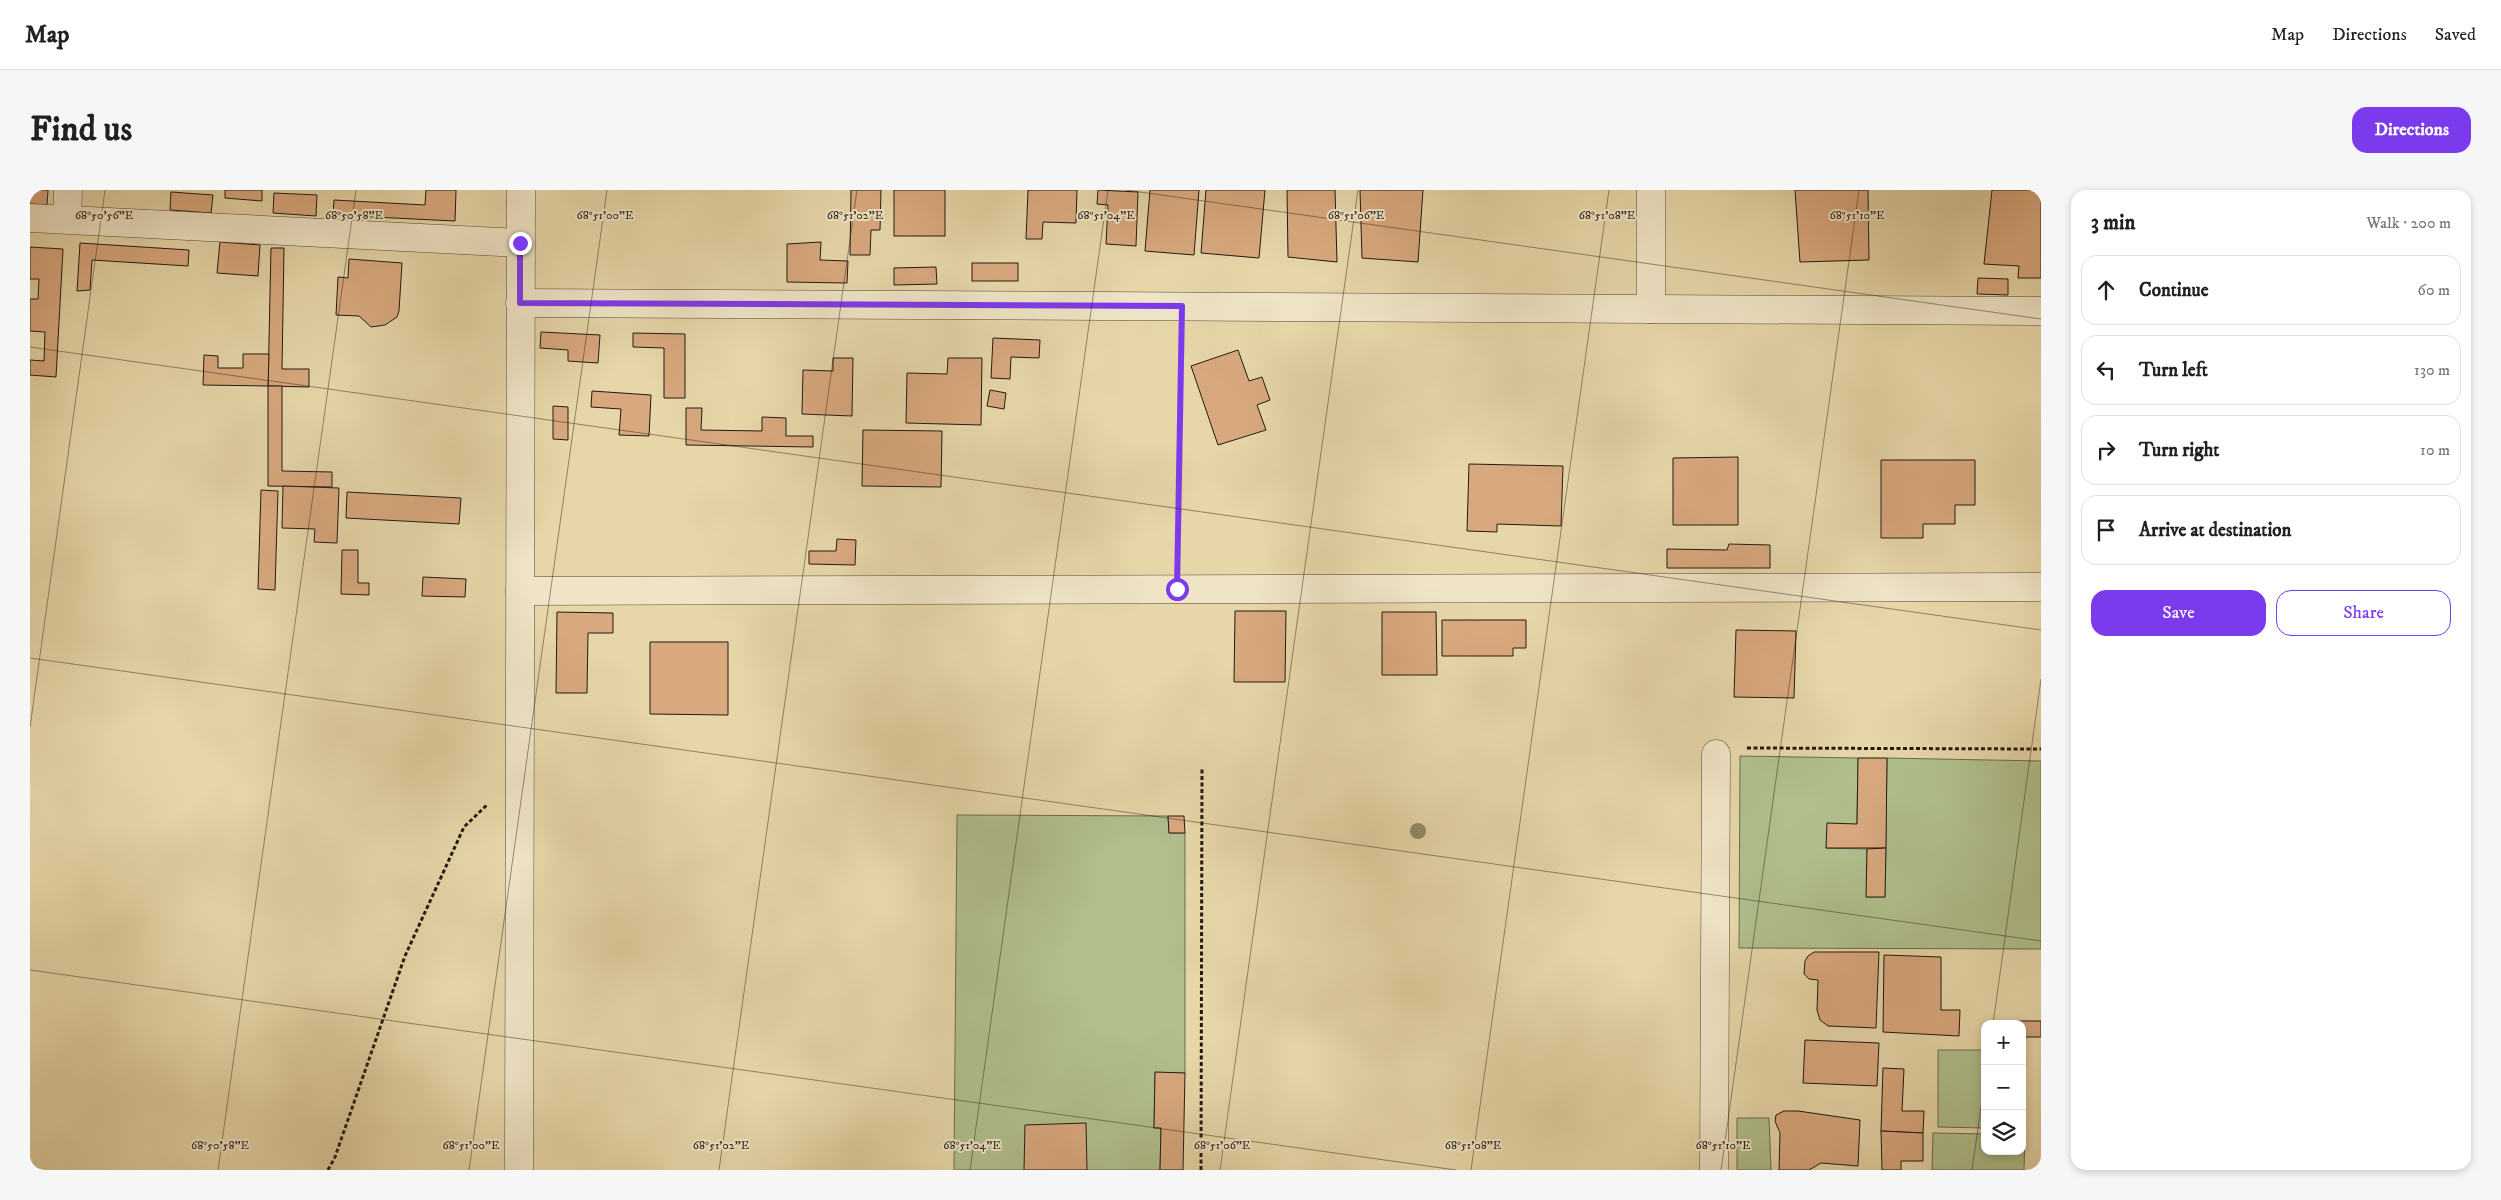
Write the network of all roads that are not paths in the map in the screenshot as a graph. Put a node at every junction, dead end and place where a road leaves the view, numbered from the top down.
1 (68, 190) edge
2 (521, 190) edge
3 (1651, 190) edge
4 (30, 218) edge
5 (67, 219) junction
6 (520, 243) junction
7 (520, 303) junction
8 (1651, 308) junction
9 (2041, 311) edge
10 (2041, 587) edge
11 (520, 592) junction
12 (1716, 754) road end
13 (519, 1170) edge
14 (1714, 1170) edge

1 - 5 street
2 - 6 street
3 - 8 street
4 - 5 street
5 - 6 street
6 - 7 street
7 - 8 street
7 - 11 street
8 - 9 street
10 - 11 street
11 - 13 street
12 - 14 street

